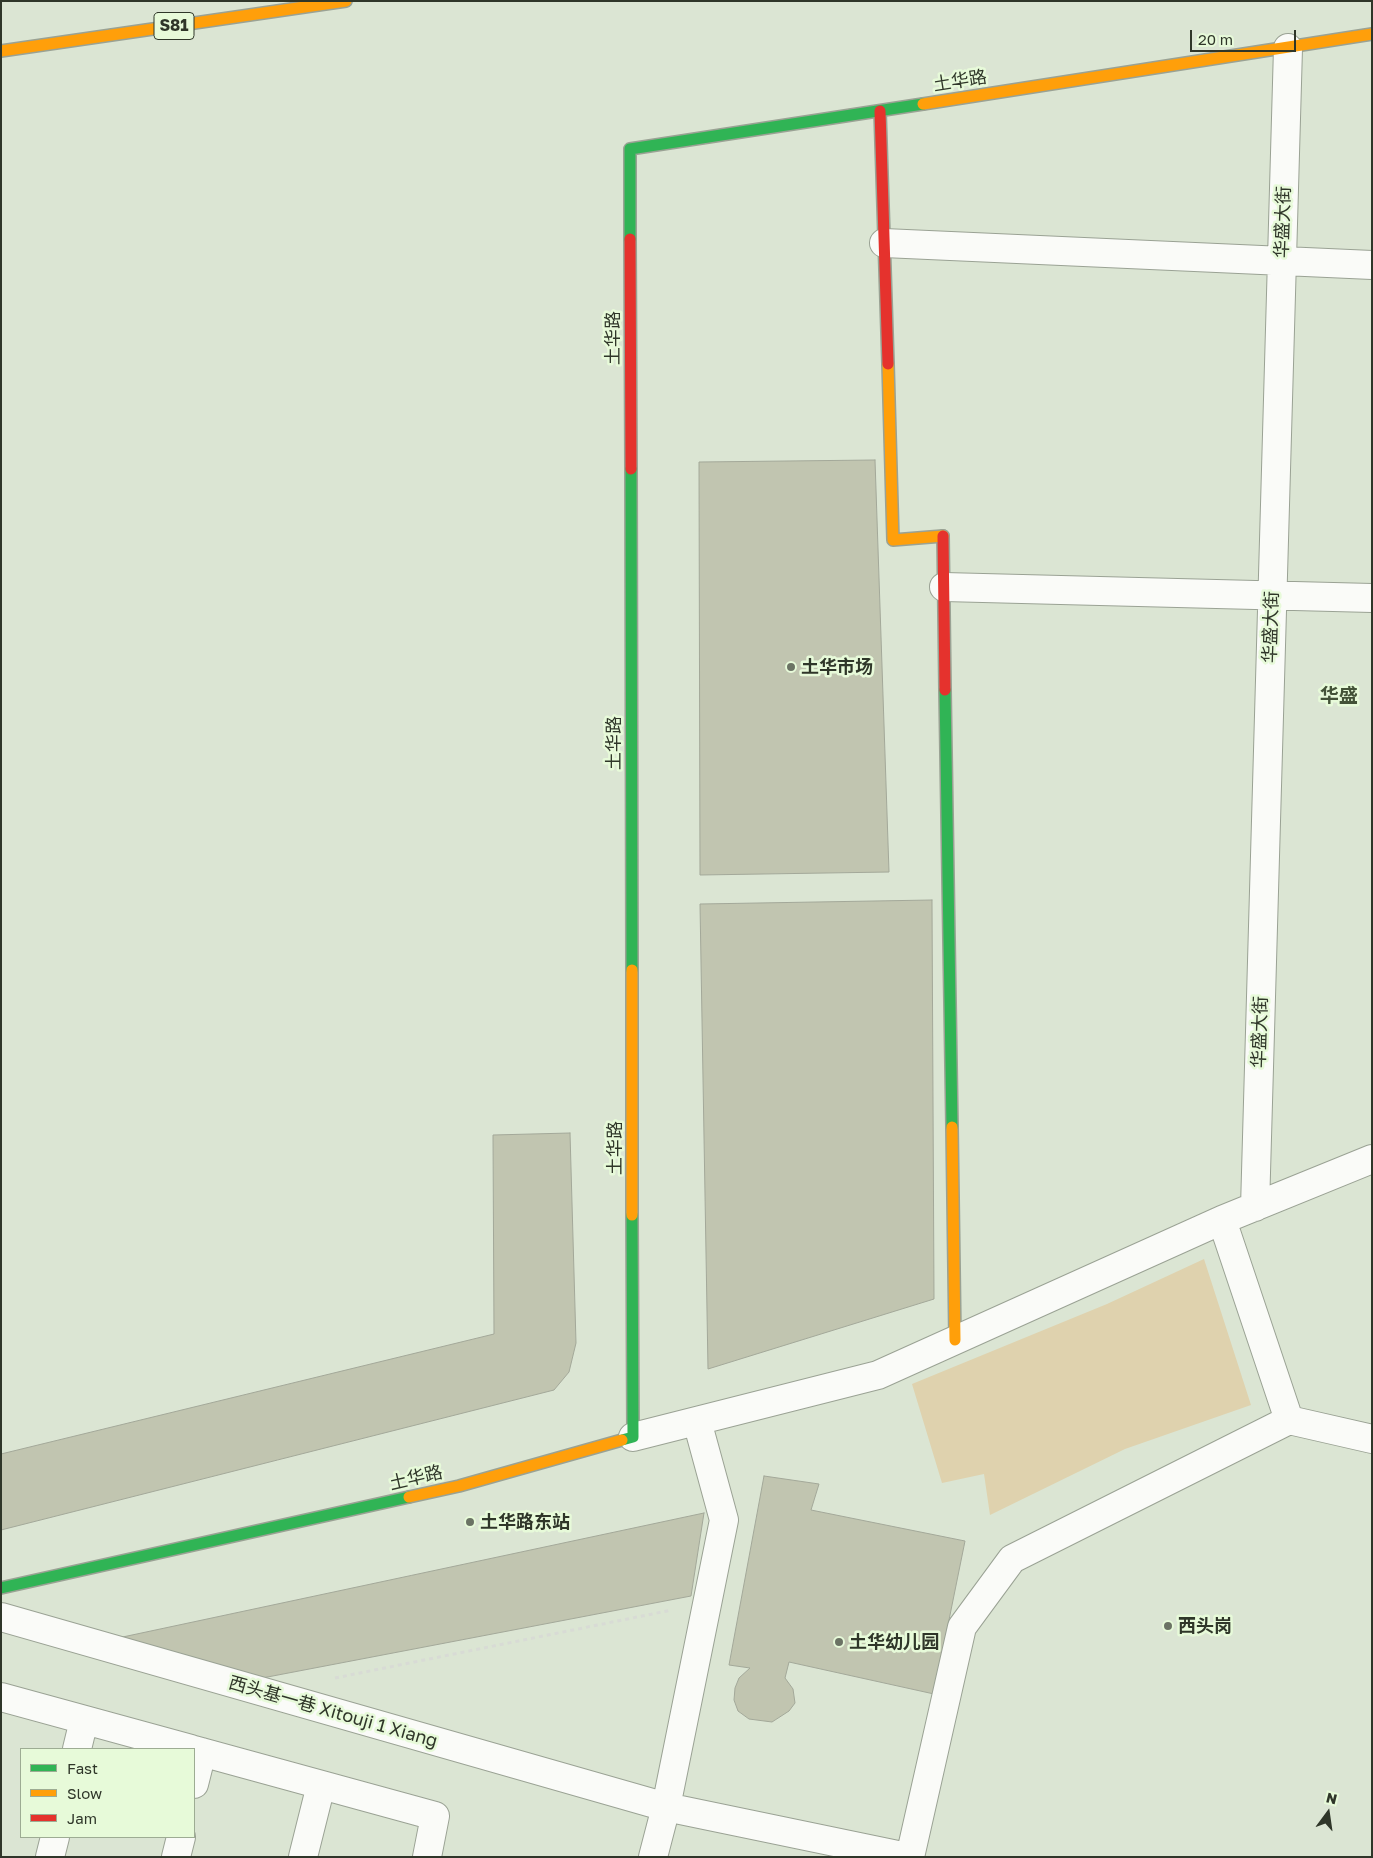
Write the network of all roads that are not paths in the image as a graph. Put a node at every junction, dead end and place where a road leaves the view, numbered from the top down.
1 (346, 1) edge
2 (1372, 34) edge
3 (1288, 48) junction
4 (1, 51) edge
5 (880, 111) junction
6 (884, 243) junction
7 (1282, 261) junction
8 (1372, 265) edge
9 (944, 587) junction
10 (1272, 595) junction
11 (1372, 598) edge
12 (1372, 1160) edge
13 (1255, 1207) junction
14 (1222, 1220) junction
15 (955, 1340) junction
16 (1289, 1420) junction
17 (697, 1421) junction
18 (633, 1437) junction
19 (1372, 1440) edge
20 (1, 1588) edge
21 (1, 1616) edge
22 (1, 1697) edge
23 (84, 1720) junction
24 (77, 1748) edge
25 (189, 1748) edge
26 (196, 1750) edge
27 (195, 1767) edge
28 (321, 1786) junction
29 (666, 1807) junction
30 (55, 1838) edge
31 (181, 1838) edge
32 (50, 1857) edge
33 (176, 1857) edge
34 (303, 1857) edge
35 (427, 1857) edge
36 (653, 1857) edge
37 (909, 1857) edge

1 - 4 main road, S81
2 - 3 main road, 土华路
3 - 5 main road, 土华路
3 - 7 street, 华盛大街
5 - 6 main road
5 - 18 main road, 土华路
6 - 7 street
6 - 9 main road
7 - 8 street
7 - 10 street, 华盛大街
9 - 10 street
9 - 15 main road
10 - 11 street
10 - 13 street, 华盛大街
12 - 13 street
13 - 14 street
14 - 15 street
14 - 16 street
15 - 17 street
16 - 19 street
16 - 37 street
17 - 18 street
17 - 29 street
18 - 20 main road, 土华路
21 - 29 street, 西头基一巷 Xitouji 1 Xiang
22 - 23 street
23 - 24 street
23 - 25 street
26 - 27 street
26 - 28 street
28 - 34 street
28 - 35 street
29 - 36 street
29 - 37 street, 西头基一巷 Xitouji 1 Xiang
30 - 32 street
31 - 33 street

